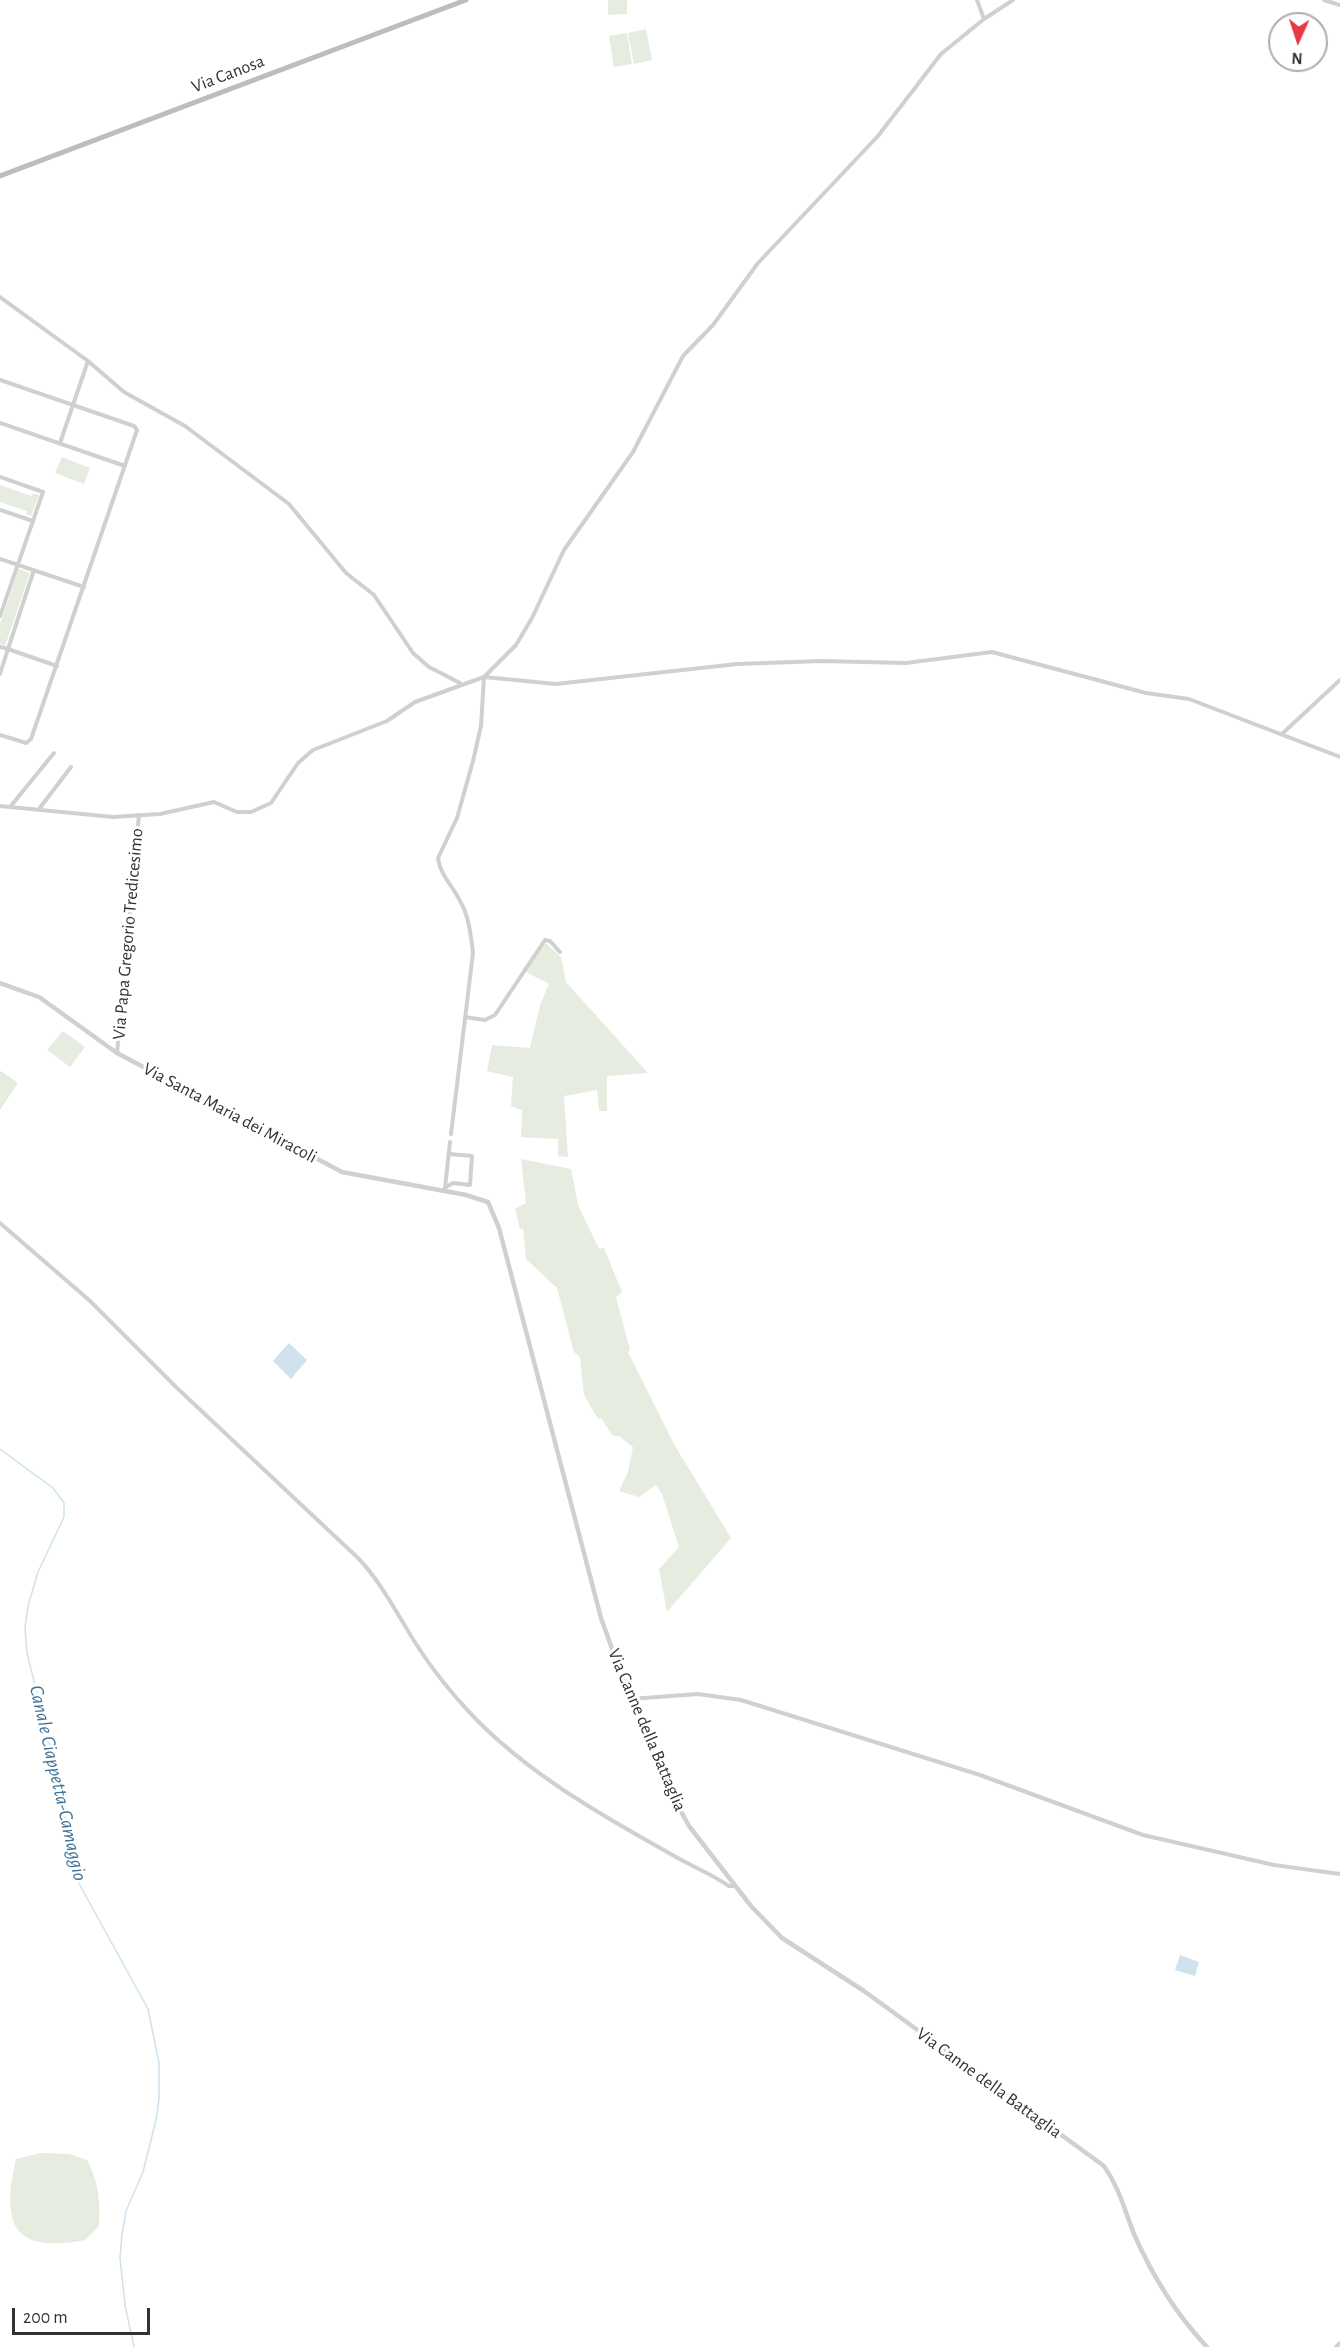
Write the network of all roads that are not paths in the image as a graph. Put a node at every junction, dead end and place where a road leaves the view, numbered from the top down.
1 (466, 0) edge
2 (977, 0) edge
3 (1013, 0) edge
4 (1324, 0) edge
5 (1340, 5) edge
6 (984, 19) junction
7 (0, 176) edge
8 (0, 297) edge
9 (88, 361) junction
10 (0, 380) edge
11 (72, 405) junction
12 (0, 423) edge
13 (60, 443) junction
14 (125, 466) junction
15 (0, 477) edge
16 (0, 510) edge
17 (33, 521) junction
18 (0, 559) edge
19 (17, 565) junction
20 (34, 570) junction
21 (84, 587) junction
22 (0, 598) edge
23 (5, 600) junction
24 (0, 616) edge
25 (0, 647) edge
26 (8, 650) junction
27 (57, 666) junction
28 (0, 674) edge
29 (484, 677) junction
30 (1340, 680) edge
31 (463, 683) junction
32 (1283, 733) junction
33 (0, 735) edge
34 (54, 753) dead end
35 (1340, 757) edge
36 (72, 767) dead end
37 (0, 806) edge
38 (10, 807) junction
39 (39, 809) junction
40 (139, 815) junction
41 (560, 952) dead end
42 (0, 983) edge
43 (465, 1017) junction
44 (117, 1053) junction
45 (451, 1134) dead end
46 (450, 1142) dead end
47 (449, 1154) junction
48 (445, 1190) junction
49 (478, 1197) joint
50 (0, 1223) edge
51 (630, 1699) junction
52 (1340, 1874) edge
53 (736, 1886) junction
54 (1340, 2343) edge
55 (1208, 2347) edge
56 (1336, 2347) edge

1 - 7 main road, Via Canosa
2 - 6 street
3 - 6 street
4 - 5 street
6 - 29 street
8 - 9 street
9 - 11 street
9 - 31 street
10 - 11 street
11 - 13 street
11 - 14 street
12 - 13 street
13 - 14 street
14 - 21 street
15 - 17 street
16 - 17 street
17 - 19 street
18 - 19 street
19 - 20 street
19 - 23 street
20 - 21 street
20 - 26 street
21 - 27 street
22 - 23 street
23 - 24 street
25 - 26 street
26 - 27 street
26 - 28 street
27 - 33 street
29 - 31 street
29 - 32 street
29 - 43 street
30 - 32 street
31 - 40 street
32 - 35 street
34 - 38 street
36 - 39 street
37 - 38 street
38 - 39 street
39 - 40 street
40 - 44 street, Via Papa Gregorio Tredicesimo
41 - 43 street
42 - 44 street, Via Santa Maria dei Miracoli
43 - 45 street
44 - 48 street, Via Santa Maria dei Miracoli
46 - 47 street
47 - 48 street
47 - 48 street
48 - 49 street, Via Santa Maria dei Miracoli
49 - 51 street, Via Canne della Battaglia
50 - 53 street
51 - 52 street
51 - 53 street, Via Canne della Battaglia
53 - 55 street, Via Canne della Battaglia
54 - 56 street

